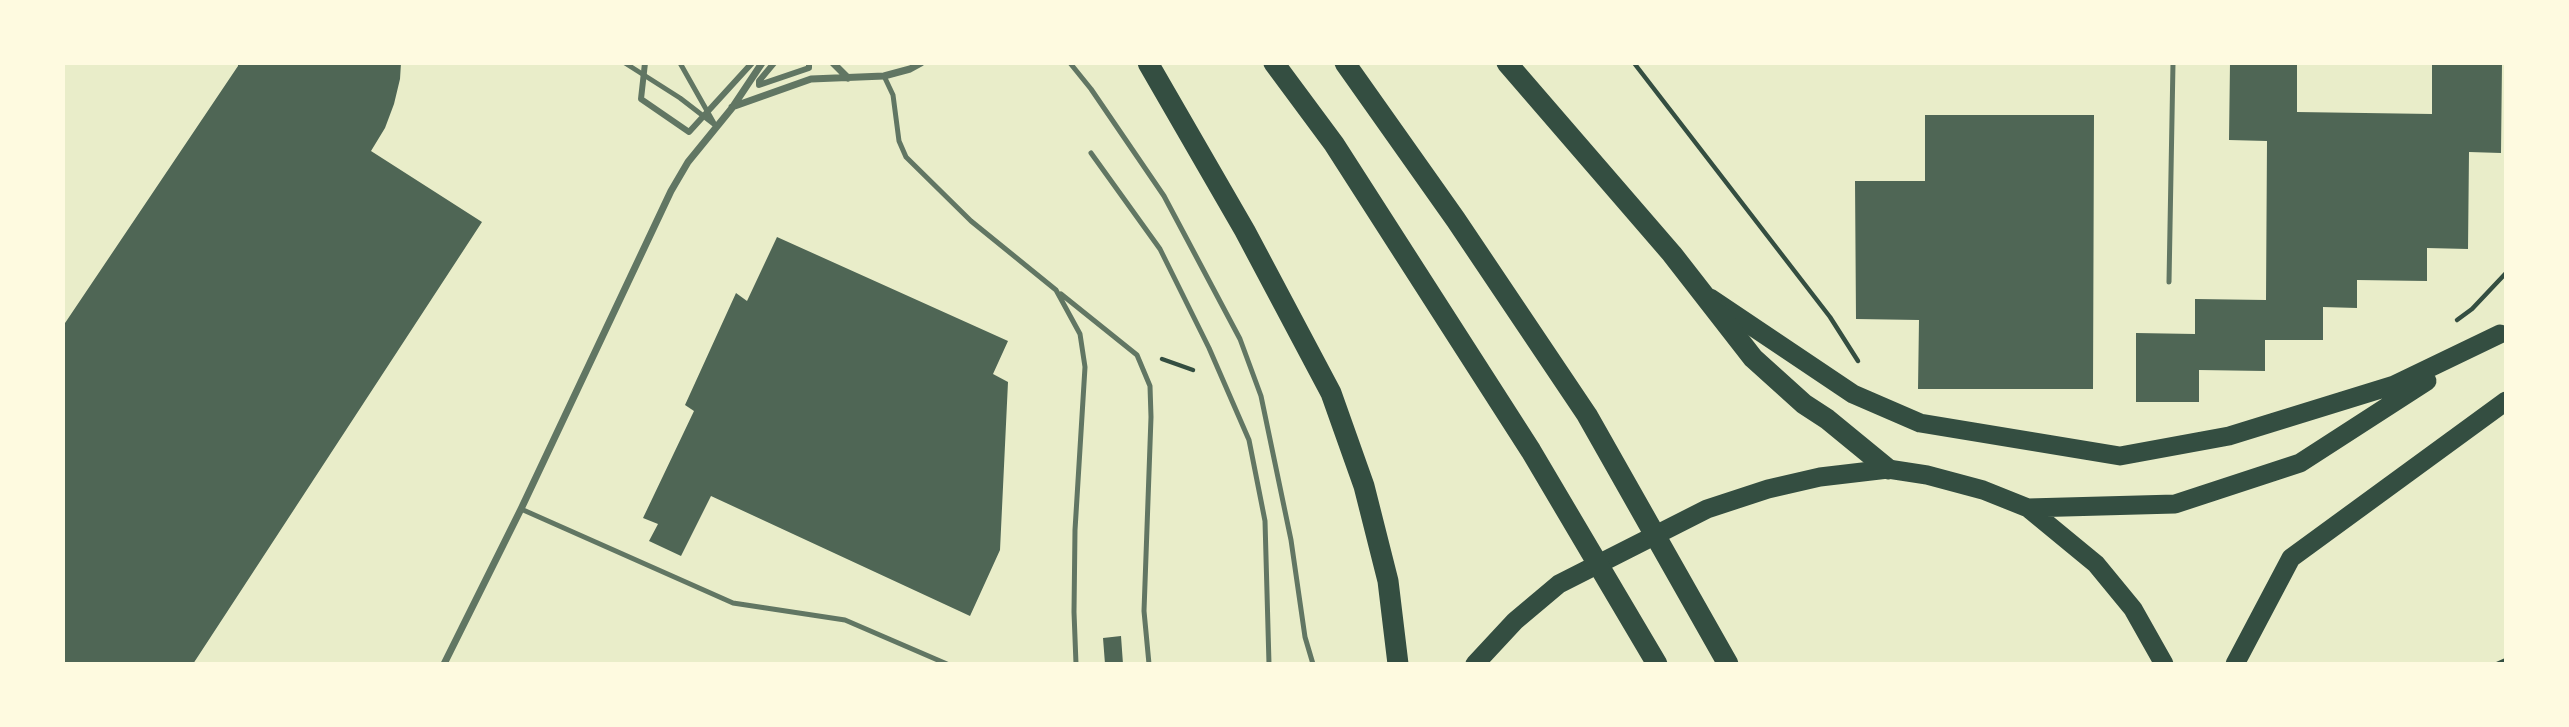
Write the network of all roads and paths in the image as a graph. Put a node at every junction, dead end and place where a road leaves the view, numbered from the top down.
1 (625, 63) edge
2 (645, 63) edge
3 (680, 63) edge
4 (752, 63) edge
5 (762, 63) edge
6 (774, 63) edge
7 (809, 63) edge
8 (833, 63) edge
9 (921, 63) edge
10 (1070, 63) edge
11 (1148, 63) edge
12 (1274, 63) edge
13 (1345, 63) edge
14 (1507, 63) edge
15 (1634, 63) edge
16 (2173, 63) edge
17 (643, 75) junction
18 (884, 76) junction
19 (849, 78) junction
20 (732, 108) junction
21 (708, 110) junction
22 (702, 117) junction
23 (715, 125) junction
24 (1091, 153) dead end
25 (2506, 273) edge
26 (2169, 282) dead end
27 (1056, 290) junction
28 (1701, 292) junction
29 (2451, 324) dead end
30 (2503, 332) edge
31 (1137, 355) junction
32 (1859, 363) dead end
33 (1230, 395) junction
34 (2506, 401) edge
35 (1888, 469) junction
36 (2028, 508) junction
37 (521, 509) junction
38 (1726, 659) edge
39 (2506, 660) edge
40 (444, 664) edge
41 (947, 664) edge
42 (1076, 664) edge
43 (1149, 664) edge
44 (1269, 664) edge
45 (1313, 664) edge
46 (1398, 664) edge
47 (1475, 664) edge
48 (1657, 664) edge
49 (2164, 664) edge
50 (2235, 664) edge
51 (2497, 664) edge

1 - 17 lane
2 - 17 street
3 - 21 lane
4 - 21 street
5 - 20 street
6 - 7 street
8 - 19 street
9 - 18 street
10 - 45 lane
11 - 46 highway
12 - 48 highway
13 - 38 highway
14 - 28 highway
15 - 32 path
16 - 26 lane
17 - 22 lane
17 - 22 street
18 - 19 street
18 - 27 lane
19 - 20 street
20 - 23 street
21 - 22 street
21 - 23 lane
22 - 23 lane
23 - 37 street
24 - 33 lane
25 - 29 path
27 - 31 lane
27 - 42 lane
28 - 30 highway
28 - 35 highway
30 - 36 highway
31 - 33 path
31 - 43 lane
33 - 44 lane
34 - 50 highway
35 - 36 highway
35 - 47 highway
36 - 49 highway
37 - 40 street
37 - 41 lane
39 - 51 path

